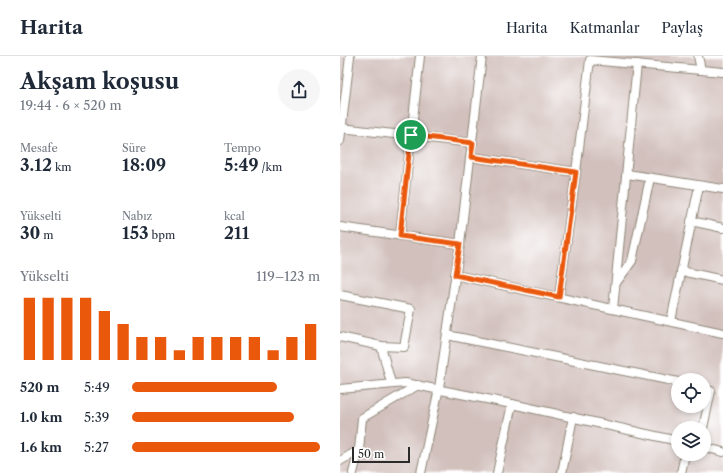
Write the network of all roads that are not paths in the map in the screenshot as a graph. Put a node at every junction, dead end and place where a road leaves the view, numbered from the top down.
1 (350, 56) edge
2 (420, 56) edge
3 (482, 56) edge
4 (698, 56) edge
5 (590, 58) edge
6 (637, 64) junction
7 (701, 70) junction
8 (723, 72) edge
9 (342, 128) junction
10 (411, 135) junction
11 (340, 141) edge
12 (473, 143) junction
13 (471, 157) junction
14 (576, 172) junction
15 (626, 174) junction
16 (650, 178) junction
17 (698, 186) junction
18 (723, 189) edge
19 (691, 221) junction
20 (340, 227) edge
21 (723, 228) edge
22 (400, 236) junction
23 (460, 244) junction
24 (681, 271) junction
25 (455, 275) junction
26 (723, 280) edge
27 (616, 283) junction
28 (340, 295) edge
29 (559, 297) junction
30 (613, 309) junction
31 (671, 321) junction
32 (723, 333) edge
33 (447, 335) junction
34 (340, 337) edge
35 (381, 346) junction
36 (671, 381) edge
37 (391, 383) junction
38 (418, 385) junction
39 (439, 388) junction
40 (340, 389) edge
41 (512, 404) junction
42 (573, 417) junction
43 (671, 439) edge
44 (711, 449) edge
45 (359, 450) junction
46 (723, 452) edge
47 (340, 461) edge
48 (684, 461) edge
49 (354, 473) edge
50 (421, 473) edge
51 (497, 473) edge
52 (562, 473) edge
53 (681, 473) edge

1 - 9 street
2 - 10 street
3 - 12 street
4 - 7 street
5 - 6 street
5 - 14 street
6 - 7 street
6 - 15 street
7 - 8 street
9 - 10 street
9 - 11 street
10 - 12 street
10 - 22 street
12 - 13 street
13 - 14 street
13 - 23 street
14 - 29 street
15 - 16 street
15 - 27 street
16 - 17 street
16 - 27 street
17 - 18 street
17 - 19 street
19 - 21 street
19 - 24 street
20 - 22 street
22 - 23 street
23 - 25 street
24 - 26 street
24 - 31 street
25 - 29 street
25 - 33 street
27 - 30 street
28 - 35 street
29 - 30 street
30 - 31 street
31 - 32 street
33 - 36 street
33 - 39 street
34 - 35 street
35 - 37 street
37 - 38 street
37 - 40 street
38 - 39 street
38 - 45 street
39 - 41 street
39 - 50 street
41 - 42 street
41 - 51 street
42 - 43 street
42 - 52 street
44 - 46 street
45 - 47 street
45 - 49 street
48 - 53 street

